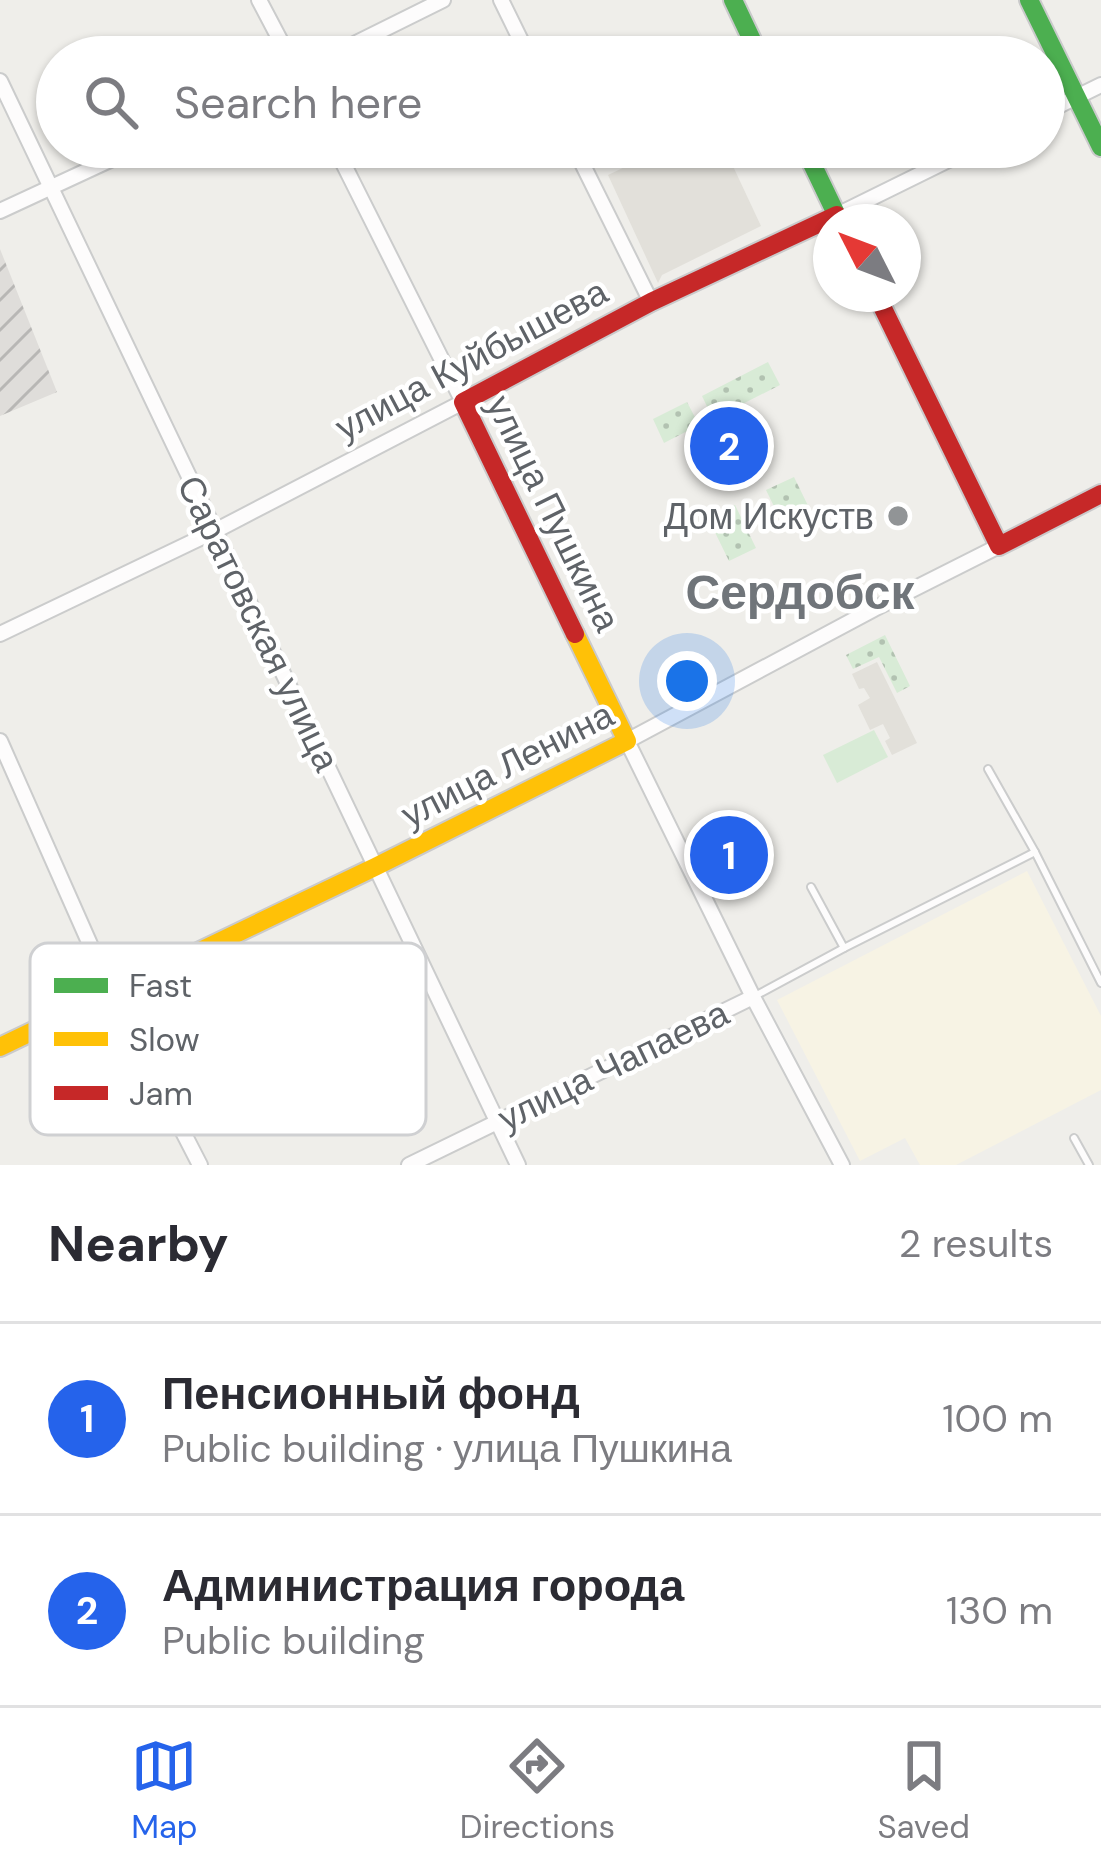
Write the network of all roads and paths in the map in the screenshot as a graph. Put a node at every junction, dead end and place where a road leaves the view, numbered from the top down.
1 (260, 0) edge
2 (443, 0) edge
3 (501, 0) edge
4 (733, 0) edge
5 (1029, 0) edge
6 (278, 36) edge
7 (370, 36) edge
8 (519, 36) edge
9 (750, 36) edge
10 (1047, 36) edge
11 (1065, 73) edge
12 (0, 81) edge
13 (1101, 85) edge
14 (1077, 97) junction
15 (1065, 103) edge
16 (1101, 147) edge
17 (36, 158) edge
18 (41, 168) edge
19 (93, 168) edge
20 (345, 168) edge
21 (584, 168) edge
22 (814, 168) edge
23 (935, 168) edge
24 (50, 188) junction
25 (832, 204) edge
26 (867, 204) edge
27 (0, 211) edge
28 (813, 230) edge
29 (651, 302) junction
30 (885, 312) edge
31 (463, 402) junction
32 (1101, 494) edge
33 (215, 530) junction
34 (999, 546) junction
35 (0, 634) edge
36 (0, 741) edge
37 (627, 742) junction
38 (988, 769) dead end
39 (1035, 852) junction
40 (375, 867) junction
41 (811, 887) dead end
42 (89, 943) edge
43 (218, 943) edge
44 (411, 943) edge
45 (844, 948) junction
46 (426, 974) edge
47 (1101, 983) edge
48 (753, 997) junction
49 (30, 1033) edge
50 (0, 1047) edge
51 (497, 1123) junction
52 (185, 1135) edge
53 (1074, 1138) dead end
54 (200, 1165) edge
55 (409, 1165) edge
56 (518, 1165) edge
57 (842, 1165) edge
58 (1089, 1165) edge

1 - 6 street
2 - 7 street
3 - 8 street
4 - 9 street
5 - 10 street
11 - 14 street
12 - 17 street, Саратовская улица
13 - 14 street
14 - 15 street
14 - 16 street
18 - 24 street, Саратовская улица
19 - 24 street
20 - 31 street, улица Пушкина
21 - 29 street
22 - 25 street
23 - 26 street, улица Куйбышева
24 - 27 street
24 - 33 street, Саратовская улица
28 - 29 street, улица Куйбышева
29 - 31 street, улица Куйбышева
30 - 34 street
31 - 33 street, улица Куйбышева
31 - 37 street, улица Пушкина
32 - 34 street, улица Ленина
33 - 35 street, улица Куйбышева
33 - 40 street, Саратовская улица
34 - 37 street, улица Ленина
36 - 42 street
37 - 40 street, улица Ленина
37 - 48 street, улица Пушкина
38 - 39 lane
39 - 45 lane
39 - 47 lane
40 - 43 street, улица Ленина
40 - 44 street, Саратовская улица
41 - 45 lane
45 - 48 lane
46 - 51 street, Саратовская улица
48 - 51 street, улица Чапаева
48 - 57 street, улица Пушкина
49 - 50 street, улица Ленина
51 - 55 street, улица Чапаева
51 - 56 street, Саратовская улица
52 - 54 street
53 - 58 lane

